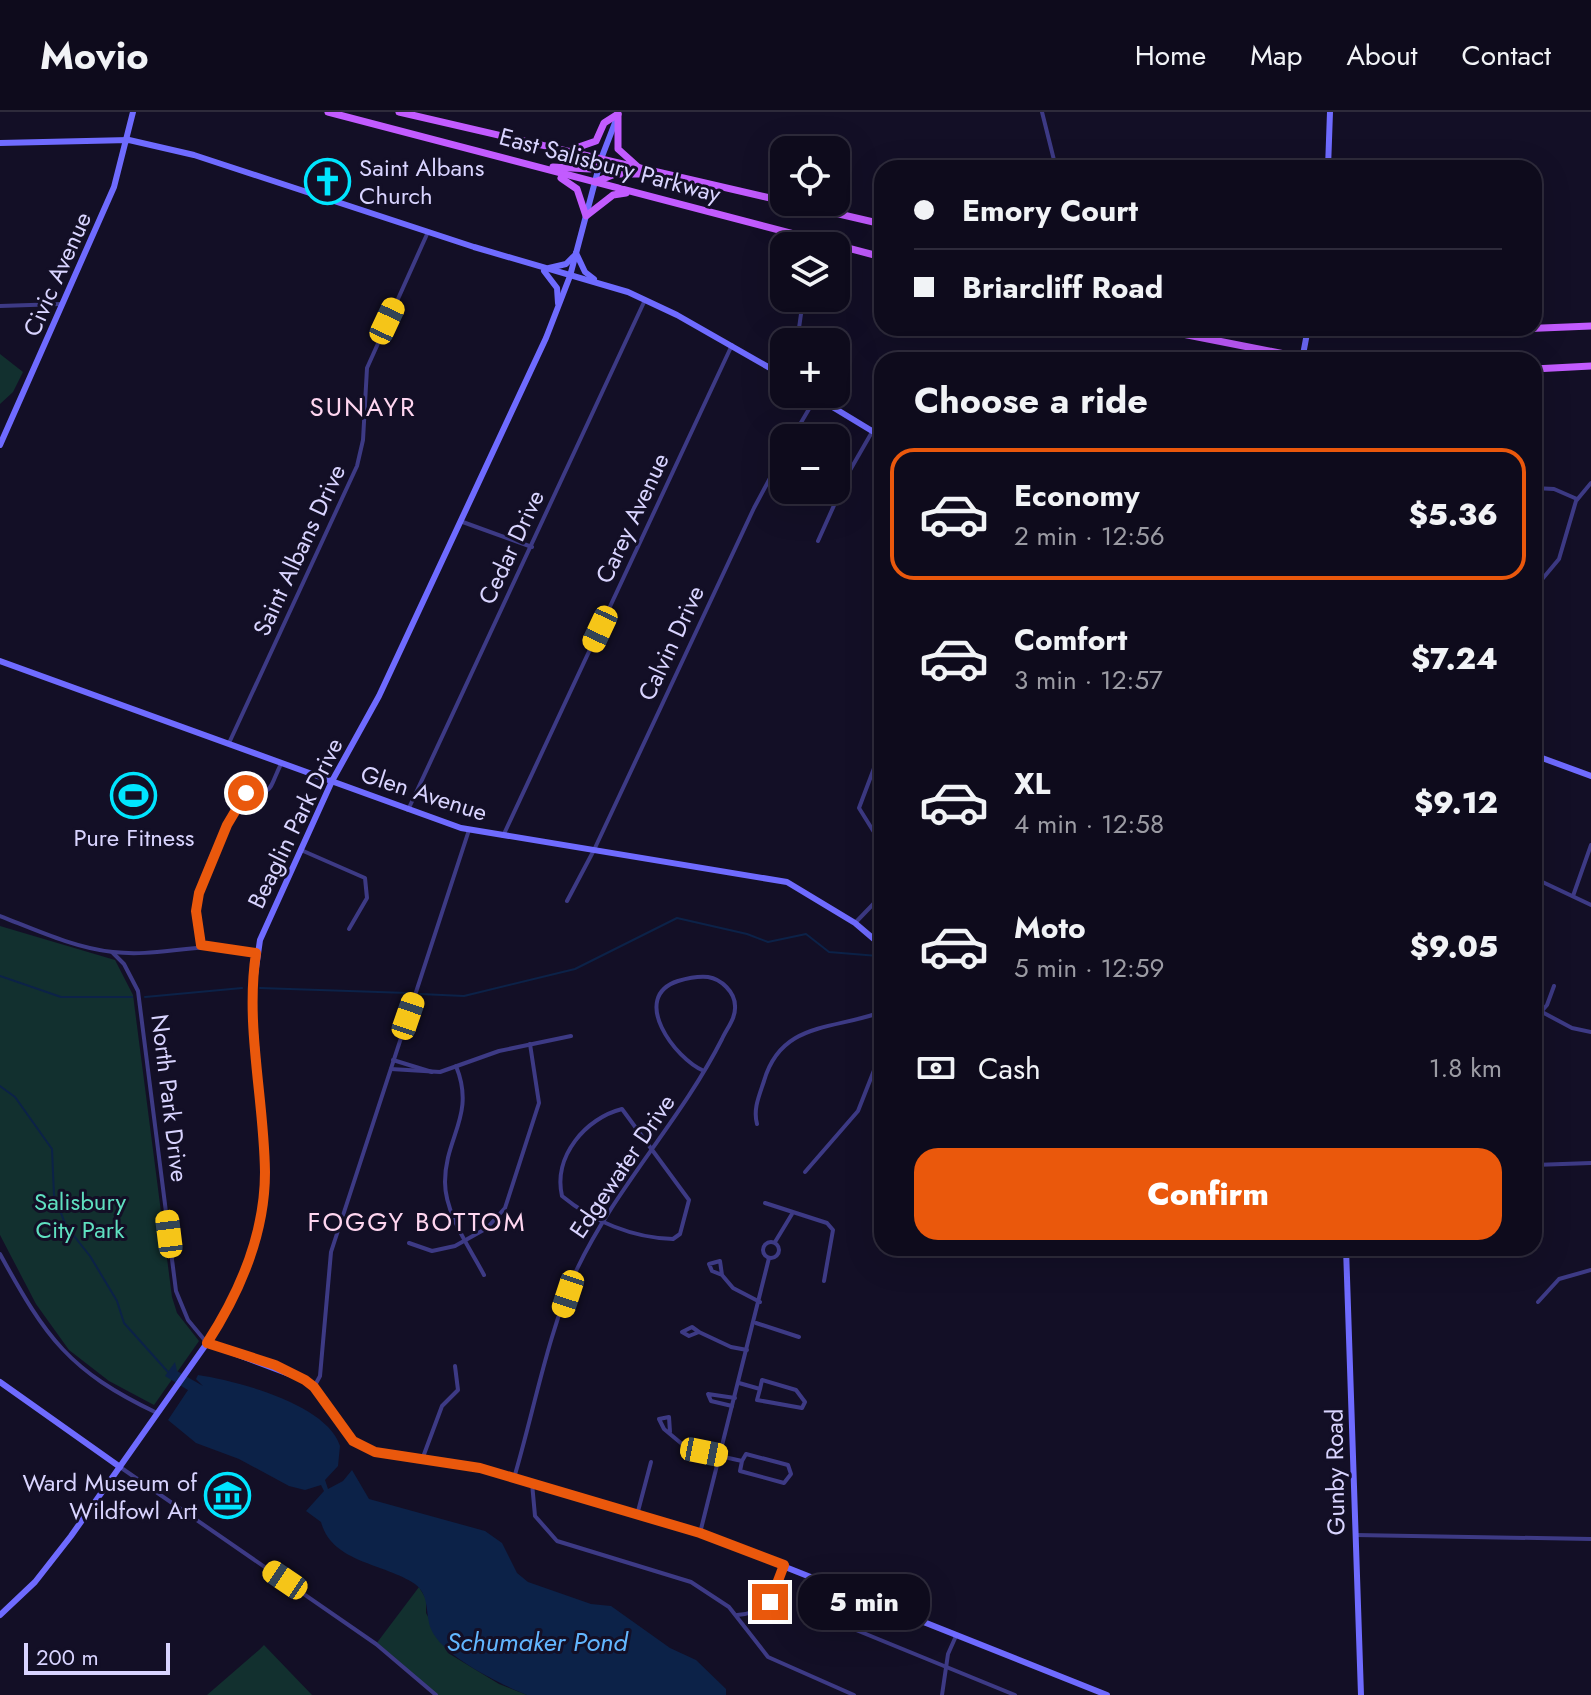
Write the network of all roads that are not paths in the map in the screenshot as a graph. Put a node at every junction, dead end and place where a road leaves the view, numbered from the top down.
1 (133, 112) edge
2 (328, 112) edge
3 (399, 112) edge
4 (1042, 112) edge
5 (1330, 112) edge
6 (619, 113) edge
7 (129, 140) junction
8 (0, 143) edge
9 (560, 150) junction
10 (601, 159) junction
11 (1054, 160) edge
12 (1328, 160) edge
13 (516, 161) junction
14 (642, 169) junction
15 (666, 175) junction
16 (595, 182) junction
17 (664, 201) junction
18 (586, 216) junction
19 (874, 222) edge
20 (428, 232) junction
21 (576, 253) junction
22 (874, 255) edge
23 (519, 260) junction
24 (546, 268) junction
25 (570, 276) junction
26 (606, 285) junction
27 (645, 300) junction
28 (63, 304) junction
29 (0, 306) edge
30 (558, 308) junction
31 (1591, 326) edge
32 (1542, 328) edge
33 (1187, 336) edge
34 (732, 345) junction
35 (1252, 351) joint
36 (1258, 352) edge
37 (1591, 366) edge
38 (770, 368) edge
39 (1542, 369) edge
40 (833, 408) edge
41 (872, 432) joint
42 (0, 445) edge
43 (770, 478) edge
44 (1591, 483) edge
45 (1542, 488) edge
46 (1577, 499) junction
47 (460, 521) junction
48 (818, 541) dead end
49 (532, 547) junction
50 (1542, 579) edge
51 (0, 661) edge
52 (229, 743) junction
53 (1542, 758) edge
54 (282, 763) junction
55 (874, 768) edge
56 (1591, 776) edge
57 (332, 781) junction
58 (408, 810) junction
59 (469, 830) junction
60 (874, 832) edge
61 (503, 836) junction
62 (1591, 845) edge
63 (301, 850) junction
64 (594, 850) junction
65 (1542, 882) edge
66 (1573, 896) junction
67 (567, 901) dead end
68 (874, 903) edge
69 (1591, 905) edge
70 (0, 916) edge
71 (855, 923) junction
72 (349, 929) dead end
73 (874, 939) edge
74 (201, 945) junction
75 (112, 952) junction
76 (256, 953) junction
77 (1554, 986) dead end
78 (1542, 1012) joint
79 (874, 1014) edge
80 (1591, 1032) edge
81 (571, 1036) dead end
82 (530, 1044) junction
83 (393, 1060) junction
84 (456, 1066) junction
85 (390, 1069) junction
86 (874, 1070) edge
87 (704, 1071) junction
88 (434, 1073) junction
89 (757, 1124) dead end
90 (652, 1149) junction
91 (1591, 1163) edge
92 (1542, 1165) edge
93 (805, 1172) dead end
94 (765, 1203) dead end
95 (793, 1213) junction
96 (603, 1222) junction
97 (466, 1240) junction
98 (775, 1242) junction
99 (409, 1243) dead end
100 (0, 1254) edge
101 (1346, 1256) edge
102 (769, 1258) junction
103 (1591, 1270) edge
104 (484, 1275) dead end
105 (722, 1275) dead end
106 (824, 1281) dead end
107 (760, 1302) junction
108 (1538, 1302) dead end
109 (755, 1322) junction
110 (699, 1332) dead end
111 (799, 1337) dead end
112 (207, 1343) junction
113 (747, 1351) junction
114 (455, 1366) dead end
115 (0, 1382) edge
116 (739, 1383) junction
117 (314, 1387) junction
118 (760, 1389) junction
119 (735, 1398) junction
120 (733, 1406) junction
121 (158, 1414) junction
122 (670, 1432) dead end
123 (720, 1455) junction
124 (423, 1457) junction
125 (742, 1461) junction
126 (651, 1462) dead end
127 (120, 1467) junction
128 (514, 1478) junction
129 (532, 1483) junction
130 (637, 1515) junction
131 (700, 1533) junction
132 (1355, 1535) junction
133 (1591, 1539) edge
134 (784, 1565) junction
135 (0, 1615) edge
136 (737, 1615) junction
137 (839, 1623) dead end
138 (956, 1636) junction
139 (947, 1667) junction
140 (436, 1695) edge
141 (854, 1695) edge
142 (942, 1695) edge
143 (1015, 1695) edge
144 (1107, 1695) edge
145 (1361, 1695) edge

1 - 7 street, Civic Avenue
2 - 13 main road, East Salisbury Parkway
3 - 9 main road, East Salisbury Parkway
4 - 11 street
5 - 12 street
6 - 9 main road
6 - 10 street, Beaglin Park Drive
6 - 14 main road
7 - 8 street
7 - 20 street
7 - 28 street, Civic Avenue
9 - 10 main road, East Salisbury Parkway
10 - 13 main road
10 - 14 main road, East Salisbury Parkway
10 - 16 street, Beaglin Park Drive
13 - 16 main road, East Salisbury Parkway
13 - 18 main road
14 - 15 main road, East Salisbury Parkway
15 - 16 main road
15 - 19 main road, East Salisbury Parkway
16 - 17 main road, East Salisbury Parkway
16 - 18 street, Beaglin Park Drive
17 - 18 main road
17 - 22 main road, East Salisbury Parkway
18 - 21 street, Beaglin Park Drive
20 - 23 street
20 - 52 street, Saint Albans Drive
21 - 24 street
21 - 25 street, Beaglin Park Drive
21 - 26 street
23 - 24 street
23 - 30 street
24 - 25 street
25 - 26 street
25 - 30 street, Beaglin Park Drive
26 - 27 street
27 - 34 street
27 - 49 street, Cedar Drive
28 - 29 street
28 - 42 street, Civic Avenue
30 - 47 street, Beaglin Park Drive
31 - 32 main road
33 - 35 main road
34 - 38 street
34 - 61 street, Carey Avenue
35 - 36 main road
37 - 39 main road
40 - 41 street
41 - 48 street
43 - 64 street, Calvin Drive
44 - 46 street
45 - 46 street
46 - 50 street
47 - 49 street
47 - 57 street, Beaglin Park Drive
49 - 58 street, Cedar Drive
51 - 52 street, Glen Avenue
52 - 54 street, Glen Avenue
53 - 56 street
54 - 57 street, Glen Avenue
54 - 74 street
55 - 60 street
57 - 58 street, Glen Avenue
57 - 63 street, Beaglin Park Drive
58 - 59 street, Glen Avenue
59 - 61 street, Glen Avenue
59 - 83 street
61 - 64 street, Glen Avenue
62 - 66 street
63 - 72 street
63 - 76 street, Beaglin Park Drive
64 - 67 street, Calvin Drive
64 - 71 street, Glen Avenue
65 - 66 street
66 - 69 street
68 - 71 street
70 - 75 street
71 - 73 street, Glen Avenue
74 - 75 street
74 - 76 street
75 - 112 street, North Park Drive
76 - 112 street, Beaglin Park Drive
77 - 78 street
78 - 80 street
79 - 89 street
81 - 82 street
82 - 84 street
82 - 97 street
83 - 85 street
83 - 88 street
84 - 88 street
84 - 97 street
85 - 88 street
85 - 117 street
86 - 93 street
87 - 87 street, Edgewater Drive
87 - 90 street, Edgewater Drive
90 - 96 street, Edgewater Drive
90 - 96 street
90 - 96 street
91 - 92 street
94 - 95 street
95 - 98 street
95 - 106 street
96 - 128 street, Edgewater Drive
97 - 99 street
97 - 104 street
98 - 102 street
98 - 102 street
100 - 121 street
101 - 132 street, Gunby Road
102 - 107 street
103 - 108 street
105 - 107 street
107 - 109 street
109 - 111 street
109 - 113 street
110 - 113 street
112 - 117 street
112 - 121 street, Beaglin Park Drive
113 - 116 street
114 - 124 street
115 - 127 street
116 - 118 street
116 - 119 street
117 - 124 street
118 - 118 street
119 - 120 street
119 - 120 street
120 - 123 street
121 - 127 street, Beaglin Park Drive
122 - 123 street
123 - 125 street
123 - 131 street
124 - 128 street
125 - 125 street
126 - 130 street
127 - 135 street, Beaglin Park Drive
127 - 140 street
128 - 129 street
129 - 130 street
129 - 136 street
130 - 131 street
131 - 134 street
132 - 133 street
132 - 145 street, Gunby Road
134 - 136 street
134 - 138 street
136 - 141 street
137 - 139 street
138 - 139 street
138 - 144 street
139 - 142 street
139 - 143 street

